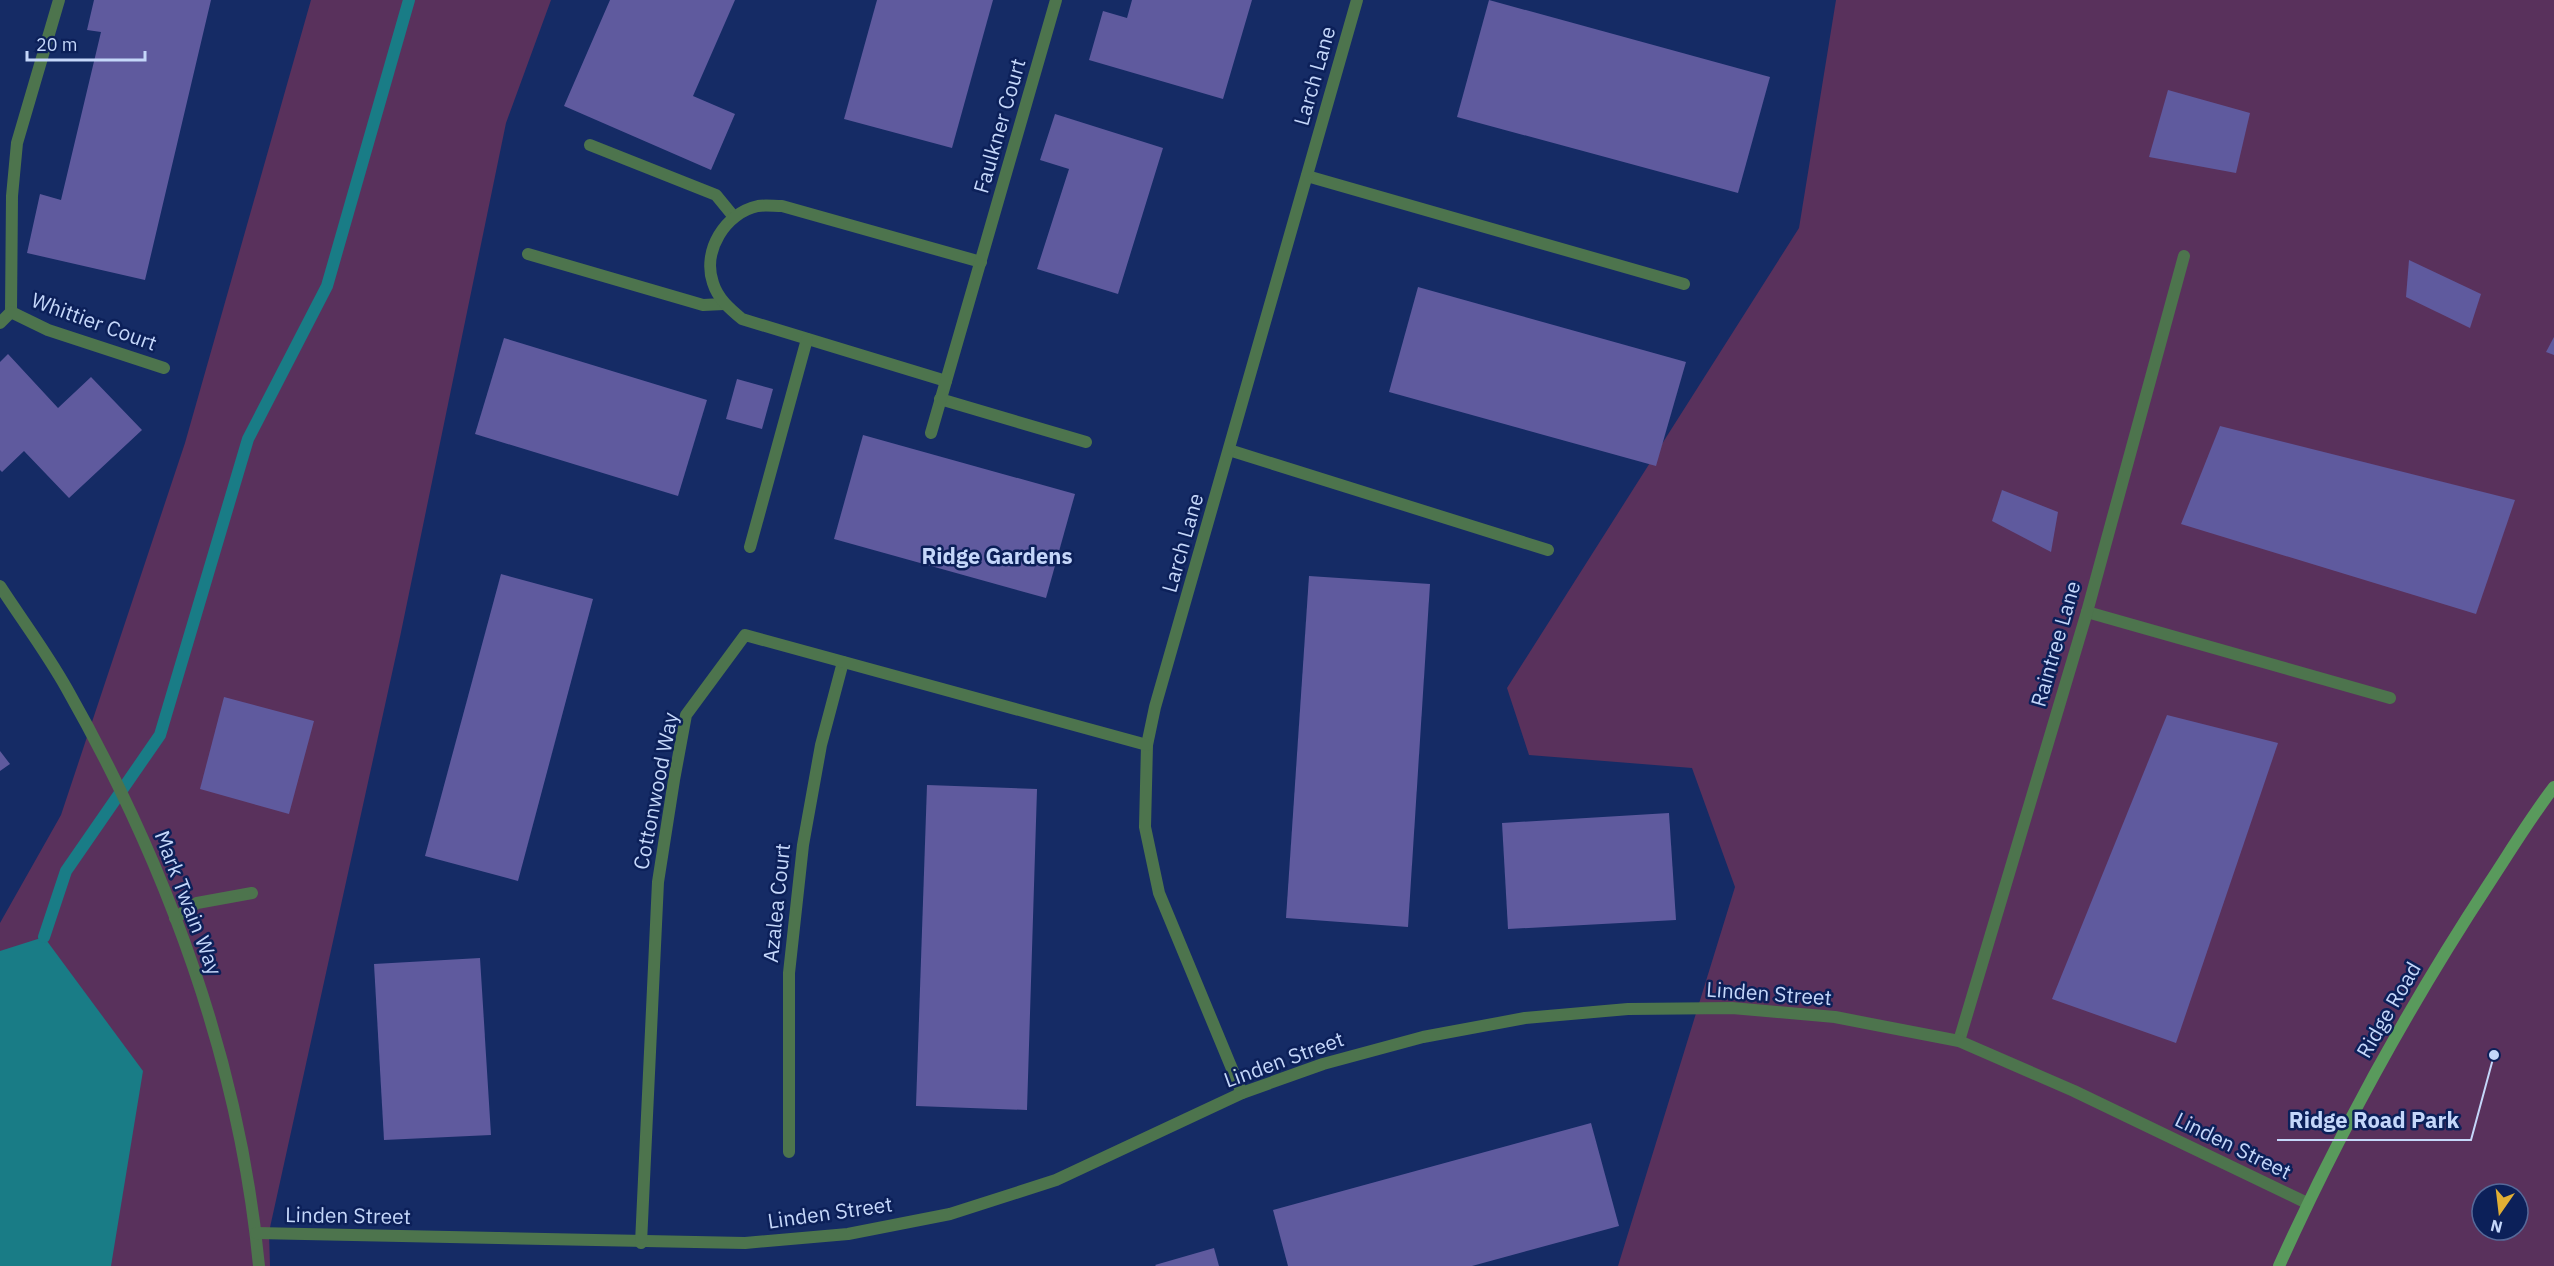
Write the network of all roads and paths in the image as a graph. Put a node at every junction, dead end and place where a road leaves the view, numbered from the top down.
1 (59, 0) edge
2 (1056, 0) edge
3 (1357, 0) edge
4 (590, 145) dead end
5 (1307, 176) junction
6 (734, 217) junction
7 (528, 254) dead end
8 (2184, 256) dead end
9 (981, 261) junction
10 (1684, 284) dead end
11 (724, 304) junction
12 (11, 312) junction
13 (0, 322) edge
14 (807, 339) junction
15 (164, 368) dead end
16 (946, 381) junction
17 (940, 399) junction
18 (931, 433) dead end
19 (1086, 442) dead end
20 (1229, 450) junction
21 (750, 547) dead end
22 (1548, 550) dead end
23 (0, 586) edge
24 (2087, 612) junction
25 (843, 662) junction
26 (2390, 698) dead end
27 (1147, 745) junction
28 (2554, 787) edge
29 (252, 893) dead end
30 (175, 918) junction
31 (1959, 1041) junction
32 (1242, 1093) junction
33 (789, 1152) dead end
34 (2307, 1203) junction
35 (256, 1233) junction
36 (641, 1243) junction
37 (259, 1266) edge
38 (2279, 1266) edge

1 - 12 street, Whittier Court
2 - 9 street, Faulkner Court
3 - 5 street, Larch Lane
4 - 6 street
5 - 10 street
5 - 20 street, Larch Lane
6 - 9 street
6 - 11 street
7 - 11 street
8 - 24 street, Raintree Lane
9 - 16 street, Faulkner Court
11 - 14 street
12 - 13 street, Whittier Court
12 - 15 street, Whittier Court
14 - 16 street
14 - 21 street
16 - 17 street, Faulkner Court
17 - 18 street, Faulkner Court
17 - 19 street
20 - 22 street
20 - 27 street, Larch Lane
23 - 30 street, Mark Twain Way
24 - 26 street
24 - 31 street, Raintree Lane
25 - 27 street, Cottonwood Way
25 - 33 street, Azalea Court
25 - 36 street, Cottonwood Way
27 - 32 street, Larch Lane
28 - 34 street, Ridge Road
29 - 30 street
30 - 35 street, Mark Twain Way
31 - 32 street, Linden Street
31 - 34 street, Linden Street
32 - 36 street, Linden Street
34 - 38 street, Ridge Road
35 - 36 street, Linden Street
35 - 37 street, Mark Twain Way

